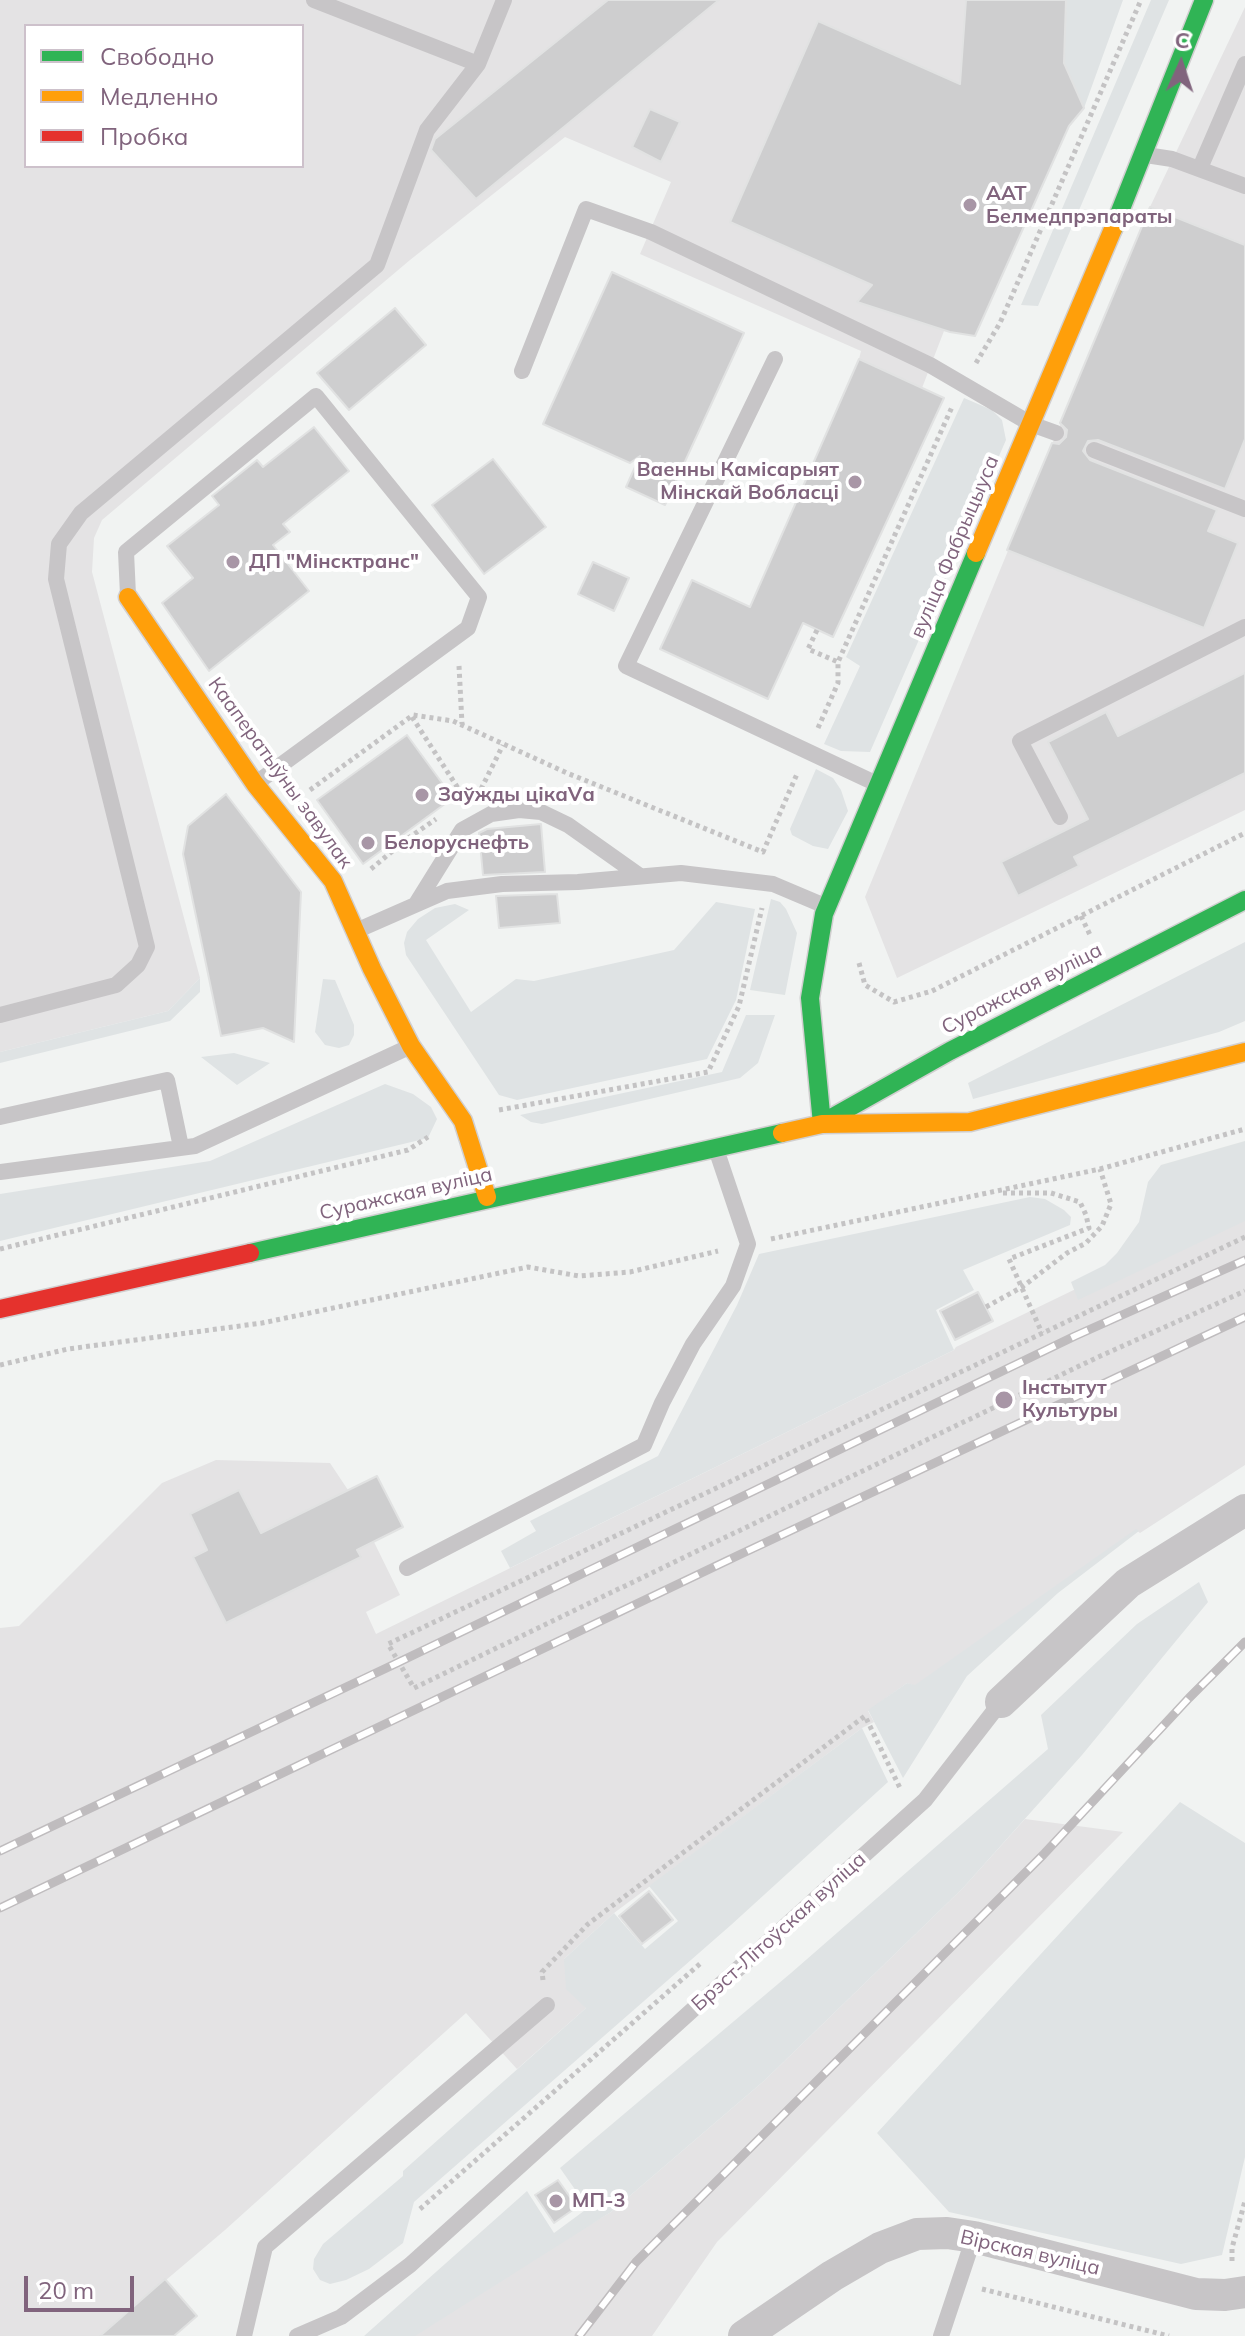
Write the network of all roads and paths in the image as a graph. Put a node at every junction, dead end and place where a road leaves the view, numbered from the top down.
1 (314, 0) edge
2 (504, 0) edge
3 (1141, 0) edge
4 (1204, 0) edge
5 (478, 64) junction
6 (1245, 64) edge
7 (1144, 155) junction
8 (1200, 168) junction
9 (1245, 186) edge
10 (775, 359) dead end
11 (522, 371) dead end
12 (963, 382) junction
13 (1031, 424) junction
14 (1056, 433) dead end
15 (1094, 450) dead end
16 (1245, 509) edge
17 (128, 597) joint
18 (1245, 627) edge
19 (817, 630) dead end
20 (458, 635) junction
21 (838, 662) junction
22 (412, 717) junction
23 (462, 725) junction
24 (503, 745) junction
25 (807, 751) junction
26 (255, 784) junction
27 (878, 785) junction
28 (299, 796) dead end
29 (465, 800) junction
30 (458, 805) dead end
31 (1060, 817) dead end
32 (439, 818) dead end
33 (1245, 833) edge
34 (362, 868) dead end
35 (371, 869) junction
36 (640, 876) junction
37 (1245, 900) edge
38 (416, 904) junction
39 (753, 904) dead end
40 (827, 907) junction
41 (394, 914) junction
42 (356, 930) junction
43 (865, 985) dead end
44 (0, 1015) edge
45 (411, 1046) junction
46 (1245, 1052) edge
47 (488, 1111) dead end
48 (0, 1117) edge
49 (822, 1124) junction
50 (434, 1133) dead end
51 (181, 1147) junction
52 (716, 1148) junction
53 (1100, 1169) dead end
54 (0, 1172) edge
55 (990, 1193) dead end
56 (487, 1197) junction
57 (1245, 1237) edge
58 (0, 1249) edge
59 (1022, 1287) junction
60 (1245, 1291) edge
61 (986, 1307) dead end
62 (0, 1309) edge
63 (262, 1323) dead end
64 (1042, 1333) junction
65 (0, 1365) edge
66 (1245, 1510) edge
67 (407, 1568) dead end
68 (1001, 1702) joint
69 (890, 1796) dead end
70 (705, 1958) dead end
71 (547, 2005) joint
72 (1245, 2201) edge
73 (420, 2209) dead end
74 (974, 2237) junction
75 (958, 2283) junction
76 (1239, 2293) edge
77 (244, 2336) edge
78 (297, 2336) edge
79 (744, 2336) edge
80 (941, 2336) edge
81 (1169, 2336) edge

1 - 5 lane
2 - 5 lane
3 - 12 path
4 - 7 street, вуліца Фабрыцыуса
5 - 44 lane
6 - 8 lane
7 - 8 lane
7 - 13 street, вуліца Фабрыцыуса
8 - 9 lane
10 - 25 lane
11 - 12 lane
12 - 13 lane
12 - 21 path
13 - 14 lane
13 - 27 street, вуліца Фабрыцыуса
15 - 16 lane
17 - 20 lane
17 - 26 street, Кааператыўны завулак
18 - 31 lane
19 - 21 path
20 - 23 path
20 - 26 lane
21 - 25 path
22 - 23 path
22 - 28 path
22 - 29 path
23 - 24 path
24 - 25 path
24 - 29 path
25 - 27 lane
26 - 42 street, Кааператыўны завулак
27 - 40 street, вуліца Фабрыцыуса
29 - 30 path
32 - 35 path
33 - 43 path
34 - 35 path
35 - 41 path
36 - 38 lane
36 - 38 lane
36 - 40 lane
37 - 49 street, Суражская вуліца
38 - 41 lane
39 - 47 path
40 - 49 street, вуліца Фабрыцыуса
41 - 42 lane
42 - 45 street, Кааператыўны завулак
45 - 51 lane
45 - 56 street, Кааператыўны завулак
46 - 49 street, Суражская вуліца
48 - 51 lane
49 - 52 street, Суражская вуліца
50 - 58 path
51 - 54 lane
52 - 56 street, Суражская вуліца
52 - 67 lane
53 - 59 path
55 - 59 path
56 - 62 street, Суражская вуліца
57 - 64 path
59 - 61 path
59 - 64 path
60 - 64 path
63 - 65 path
66 - 68 street, Брэст-Літоўская вуліца
68 - 78 lane, Брэст-Літоўская вуліца
69 - 71 path
70 - 73 path
71 - 77 lane
72 - 76 path
74 - 75 lane
74 - 76 street, Вірская вуліца
74 - 79 street, Вірская вуліца
75 - 80 lane
75 - 81 path

